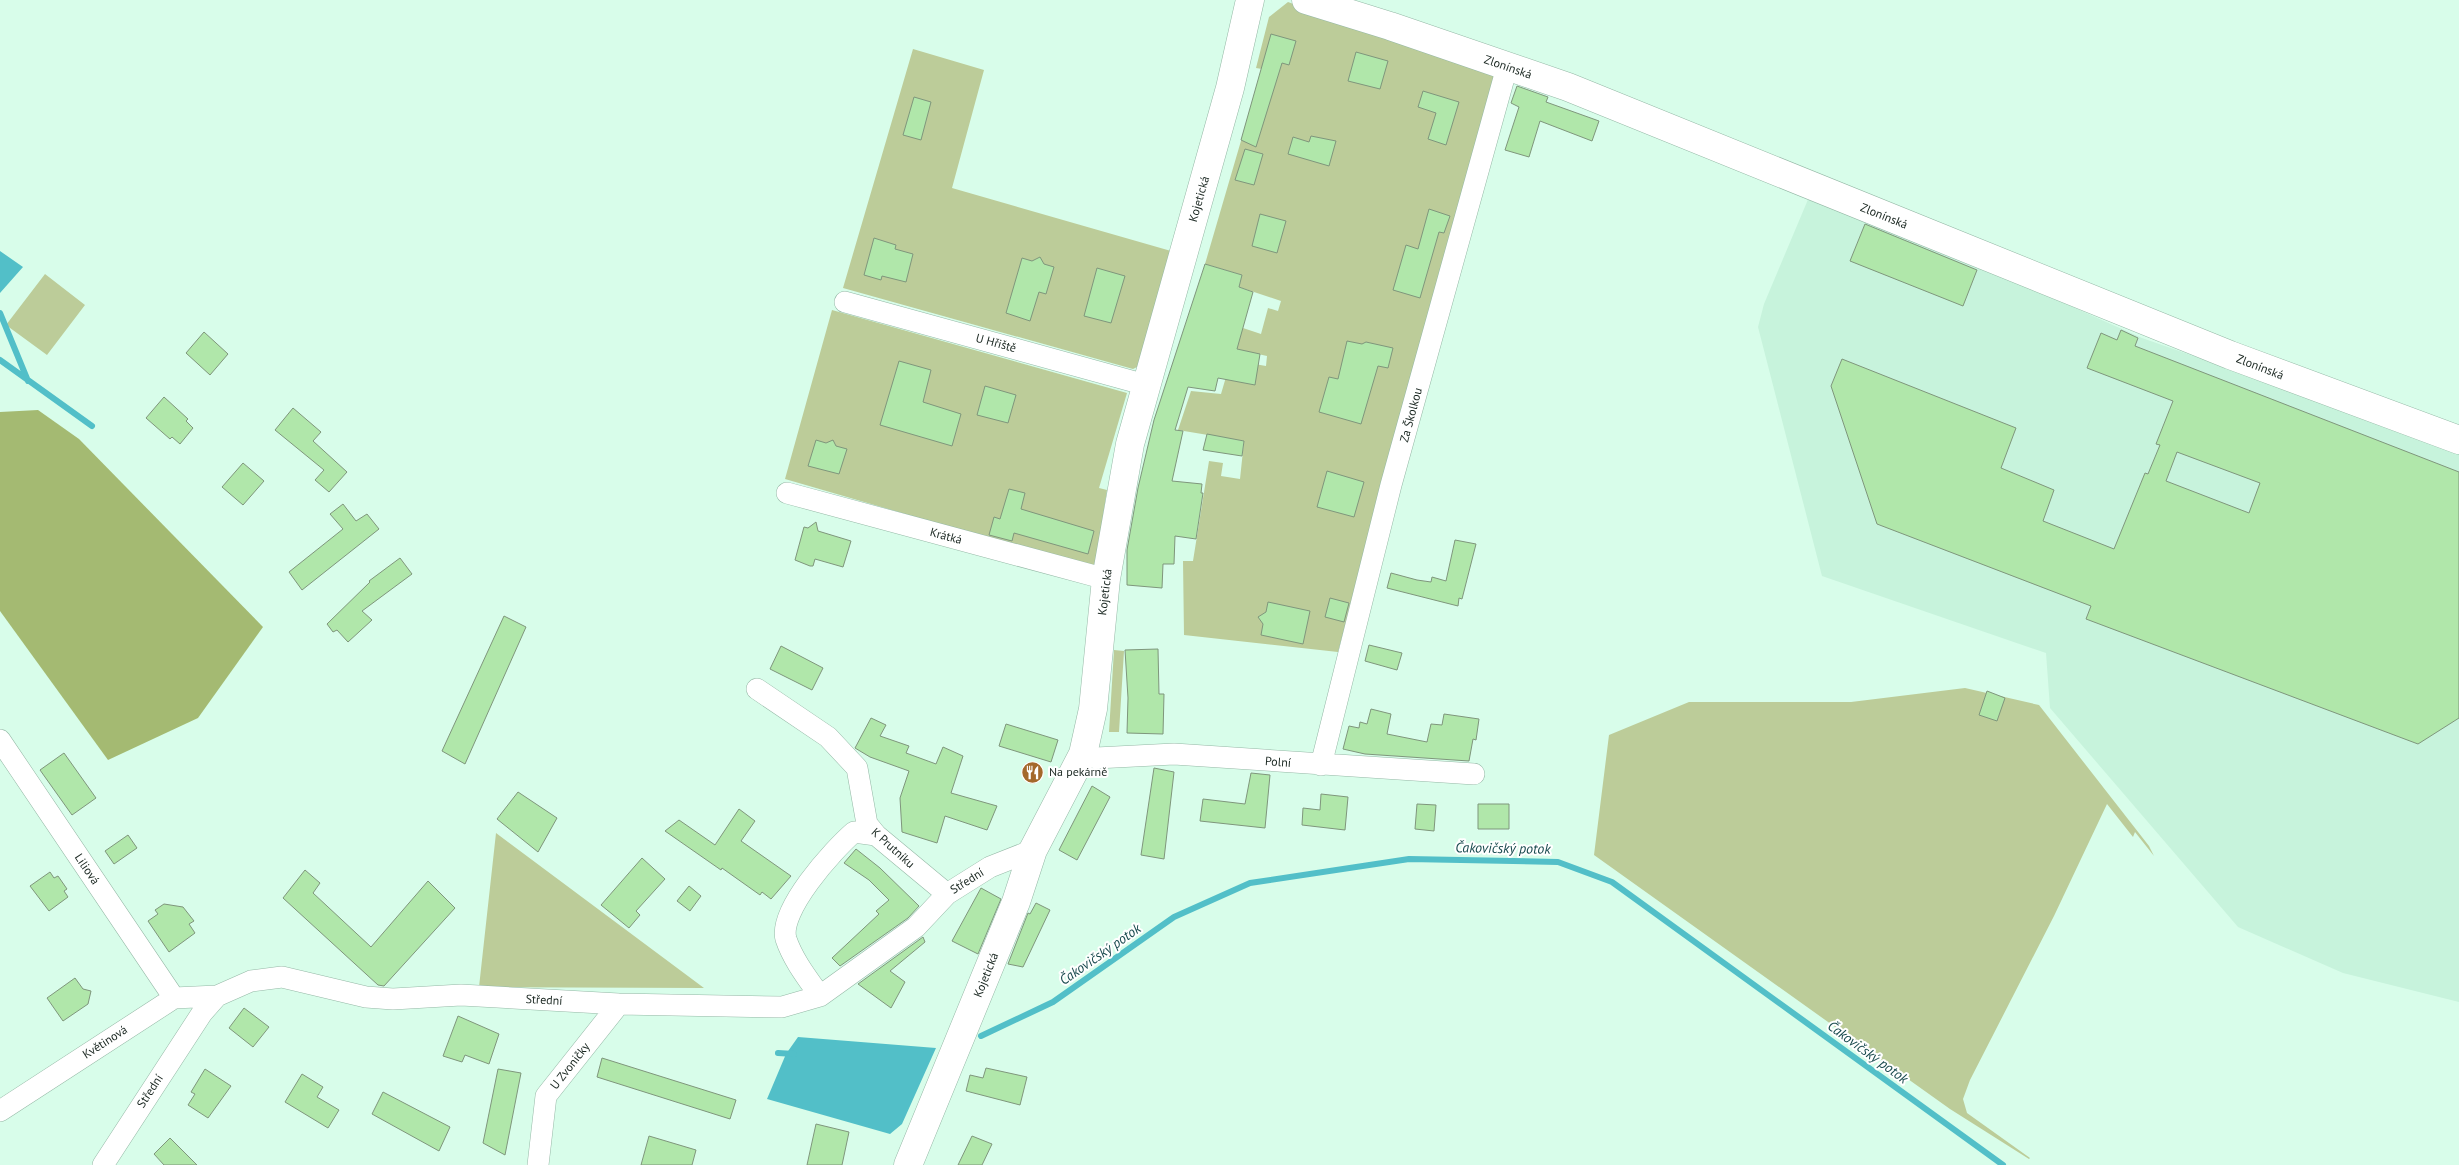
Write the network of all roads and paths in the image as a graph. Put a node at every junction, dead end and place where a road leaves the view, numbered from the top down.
1 (1250, 0) edge
2 (1306, 0) edge
3 (1507, 66) junction
4 (845, 302) dead end
5 (1146, 385) junction
6 (2459, 440) edge
7 (787, 493) dead end
8 (1106, 579) junction
9 (757, 689) dead end
10 (0, 740) edge
11 (1083, 754) junction
12 (1321, 765) junction
13 (1474, 774) dead end
14 (876, 835) junction
15 (1033, 850) junction
16 (947, 894) junction
17 (217, 996) junction
18 (820, 996) junction
19 (174, 998) junction
20 (619, 1004) junction
21 (0, 1111) edge
22 (109, 1162) edge
23 (538, 1165) edge
24 (908, 1165) edge

1 - 5 street, Kojetická
2 - 3 street, Zlonínská
3 - 6 street, Zlonínská
3 - 12 street, Za Školkou
4 - 5 street, U Hřiště
5 - 8 street, Kojetická
7 - 8 street, Krátká
8 - 11 street, Kojetická
9 - 14 street, K Prutníku
10 - 19 street, Liliová
11 - 12 street, Polní
11 - 15 street, Kojetická
12 - 13 street, Polní
14 - 16 street, K Prutníku
14 - 18 street
15 - 16 street, Střední
15 - 24 street, Kojetická
16 - 18 street, Střední
17 - 19 street
17 - 20 street, Střední
17 - 22 street, Střední
18 - 20 street, Střední
19 - 21 street, Květinová
20 - 23 street, U Zvoničky

